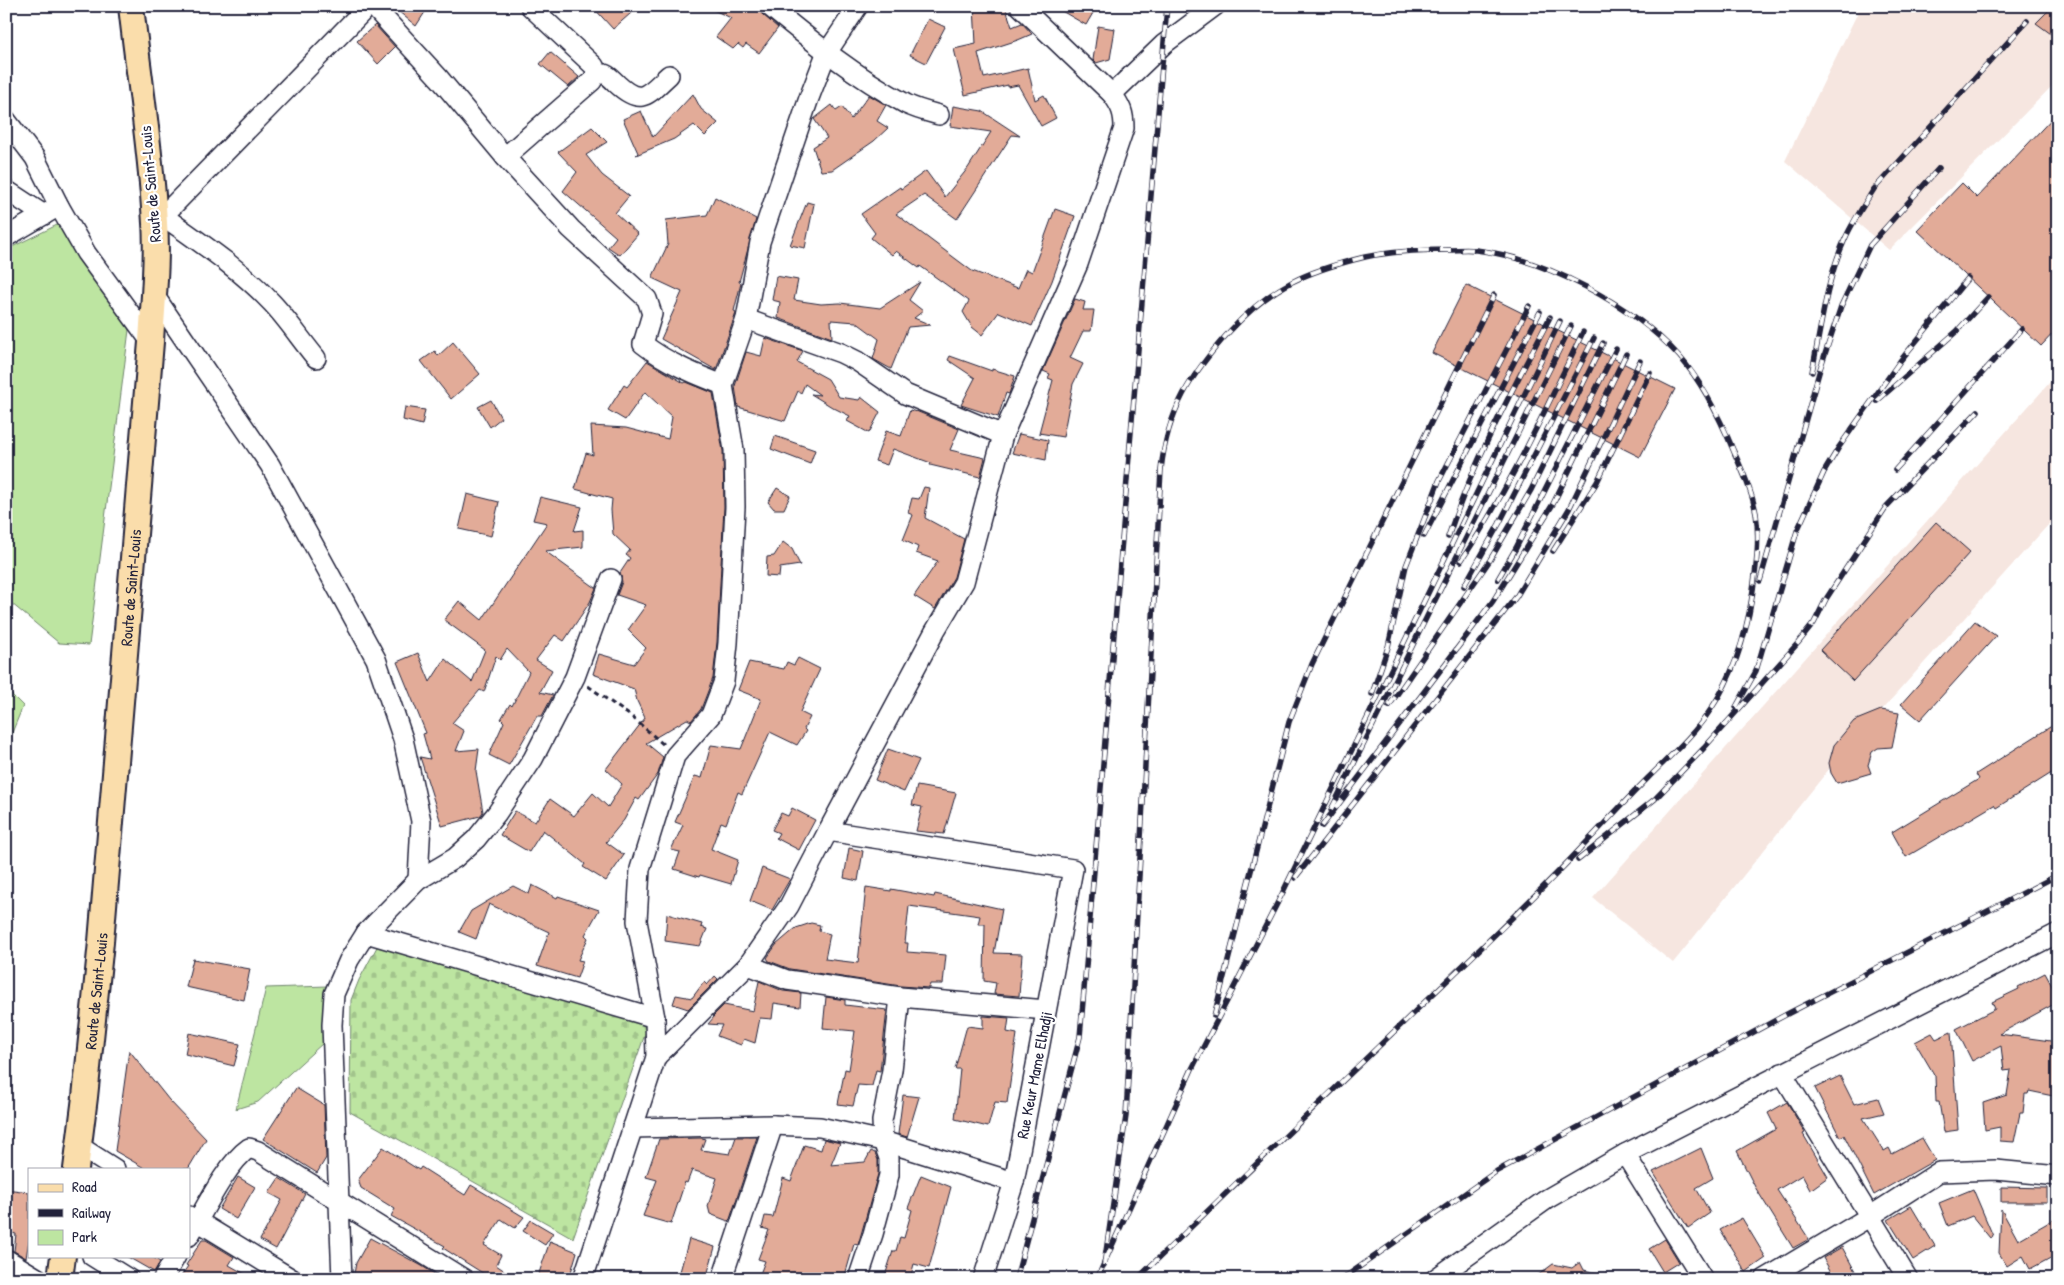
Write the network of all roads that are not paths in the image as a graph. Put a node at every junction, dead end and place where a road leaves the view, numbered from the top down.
1 (131, 6) edge
2 (530, 6) edge
3 (769, 6) edge
4 (858, 6) edge
5 (1020, 6) edge
6 (363, 8) edge
7 (1206, 10) edge
8 (826, 54) junction
9 (597, 73) junction
10 (669, 75) dead end
11 (1112, 94) junction
12 (939, 115) dead end
13 (6, 120) edge
14 (505, 157) junction
15 (6, 190) edge
16 (51, 210) junction
17 (159, 220) junction
18 (6, 237) edge
19 (154, 295) junction
20 (746, 320) junction
21 (151, 342) junction
22 (316, 358) dead end
23 (723, 385) junction
24 (1003, 435) junction
25 (611, 579) dead end
26 (828, 831) junction
27 (418, 880) junction
28 (366, 933) junction
29 (2058, 933) edge
30 (748, 965) junction
31 (900, 997) junction
32 (1046, 1010) junction
33 (655, 1018) junction
34 (656, 1058) junction
35 (1782, 1073) junction
36 (773, 1125) junction
37 (632, 1128) junction
38 (884, 1141) junction
39 (79, 1146) junction
40 (1625, 1154) junction
41 (76, 1168) edge
42 (113, 1168) edge
43 (2058, 1176) edge
44 (1014, 1182) junction
45 (339, 1201) junction
46 (1870, 1217) junction
47 (192, 1225) edge
48 (63, 1258) edge
49 (95, 1258) edge
50 (175, 1258) edge
51 (6, 1259) edge
52 (267, 1273) edge
53 (39, 1279) edge
54 (60, 1279) edge
55 (129, 1279) edge
56 (163, 1279) edge
57 (292, 1279) edge
58 (342, 1279) edge
59 (464, 1279) edge
60 (583, 1279) edge
61 (722, 1279) edge
62 (858, 1279) edge
63 (983, 1279) edge
64 (1435, 1279) edge
65 (1703, 1279) edge
66 (1765, 1279) edge
67 (1908, 1279) edge

1 - 17 main road, Route de Saint-Louis
2 - 9 street
3 - 8 street
4 - 8 street
5 - 11 street
6 - 14 street
6 - 17 street
7 - 11 street
8 - 12 street
8 - 20 street
9 - 10 street
9 - 14 street
11 - 24 street
13 - 16 street
14 - 23 street
15 - 16 street
16 - 18 street
16 - 21 street
17 - 19 main road, Route de Saint-Louis
17 - 22 street
19 - 21 main road, Route de Saint-Louis
19 - 27 street
20 - 23 street
20 - 24 street
21 - 39 main road, Route de Saint-Louis
23 - 33 street
24 - 26 street
25 - 27 street
26 - 30 street
26 - 32 street, Rue Keur Mame Elhadji
27 - 28 street
28 - 33 street
28 - 45 street
29 - 35 street
30 - 31 street
30 - 34 street
31 - 32 street
31 - 38 street
32 - 44 street, Rue Keur Mame Elhadji
33 - 34 street
34 - 37 street
35 - 40 street
35 - 46 street
36 - 37 street
36 - 38 street
36 - 61 street
37 - 60 street
38 - 44 street
38 - 62 street
39 - 41 main road, Route de Saint-Louis
39 - 42 street
40 - 64 street
40 - 65 street
43 - 46 street
44 - 63 street, Rue Keur Mame Elhadji
45 - 47 street
45 - 58 street
45 - 59 street
46 - 66 street
46 - 67 street
47 - 52 street
48 - 54 main road
49 - 55 street
50 - 56 street
51 - 53 street
52 - 57 street

